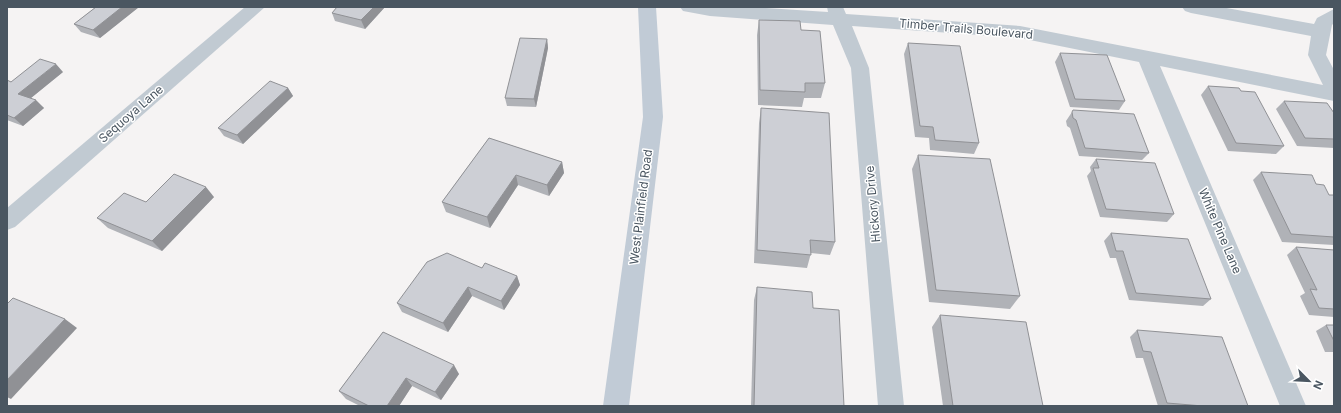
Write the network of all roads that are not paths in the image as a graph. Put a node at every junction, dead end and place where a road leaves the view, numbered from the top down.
1 (256, 7) edge
2 (647, 7) edge
3 (689, 7) edge
4 (1191, 7) edge
5 (837, 13) edge
6 (1334, 15) edge
7 (1321, 32) junction
8 (1146, 56) junction
9 (1334, 88) edge
10 (1334, 94) edge
11 (7, 221) edge
12 (616, 406) edge
13 (891, 406) edge
14 (1293, 406) edge

1 - 11 street, Sequoya Lane
2 - 12 main road, West Plainfield Road
3 - 5 street, Timber Trails Boulevard
4 - 7 street
5 - 8 street, Timber Trails Boulevard
5 - 13 street, Hickory Drive
6 - 7 street
7 - 9 street
8 - 10 street, Timber Trails Boulevard
8 - 14 street, White Pine Lane

